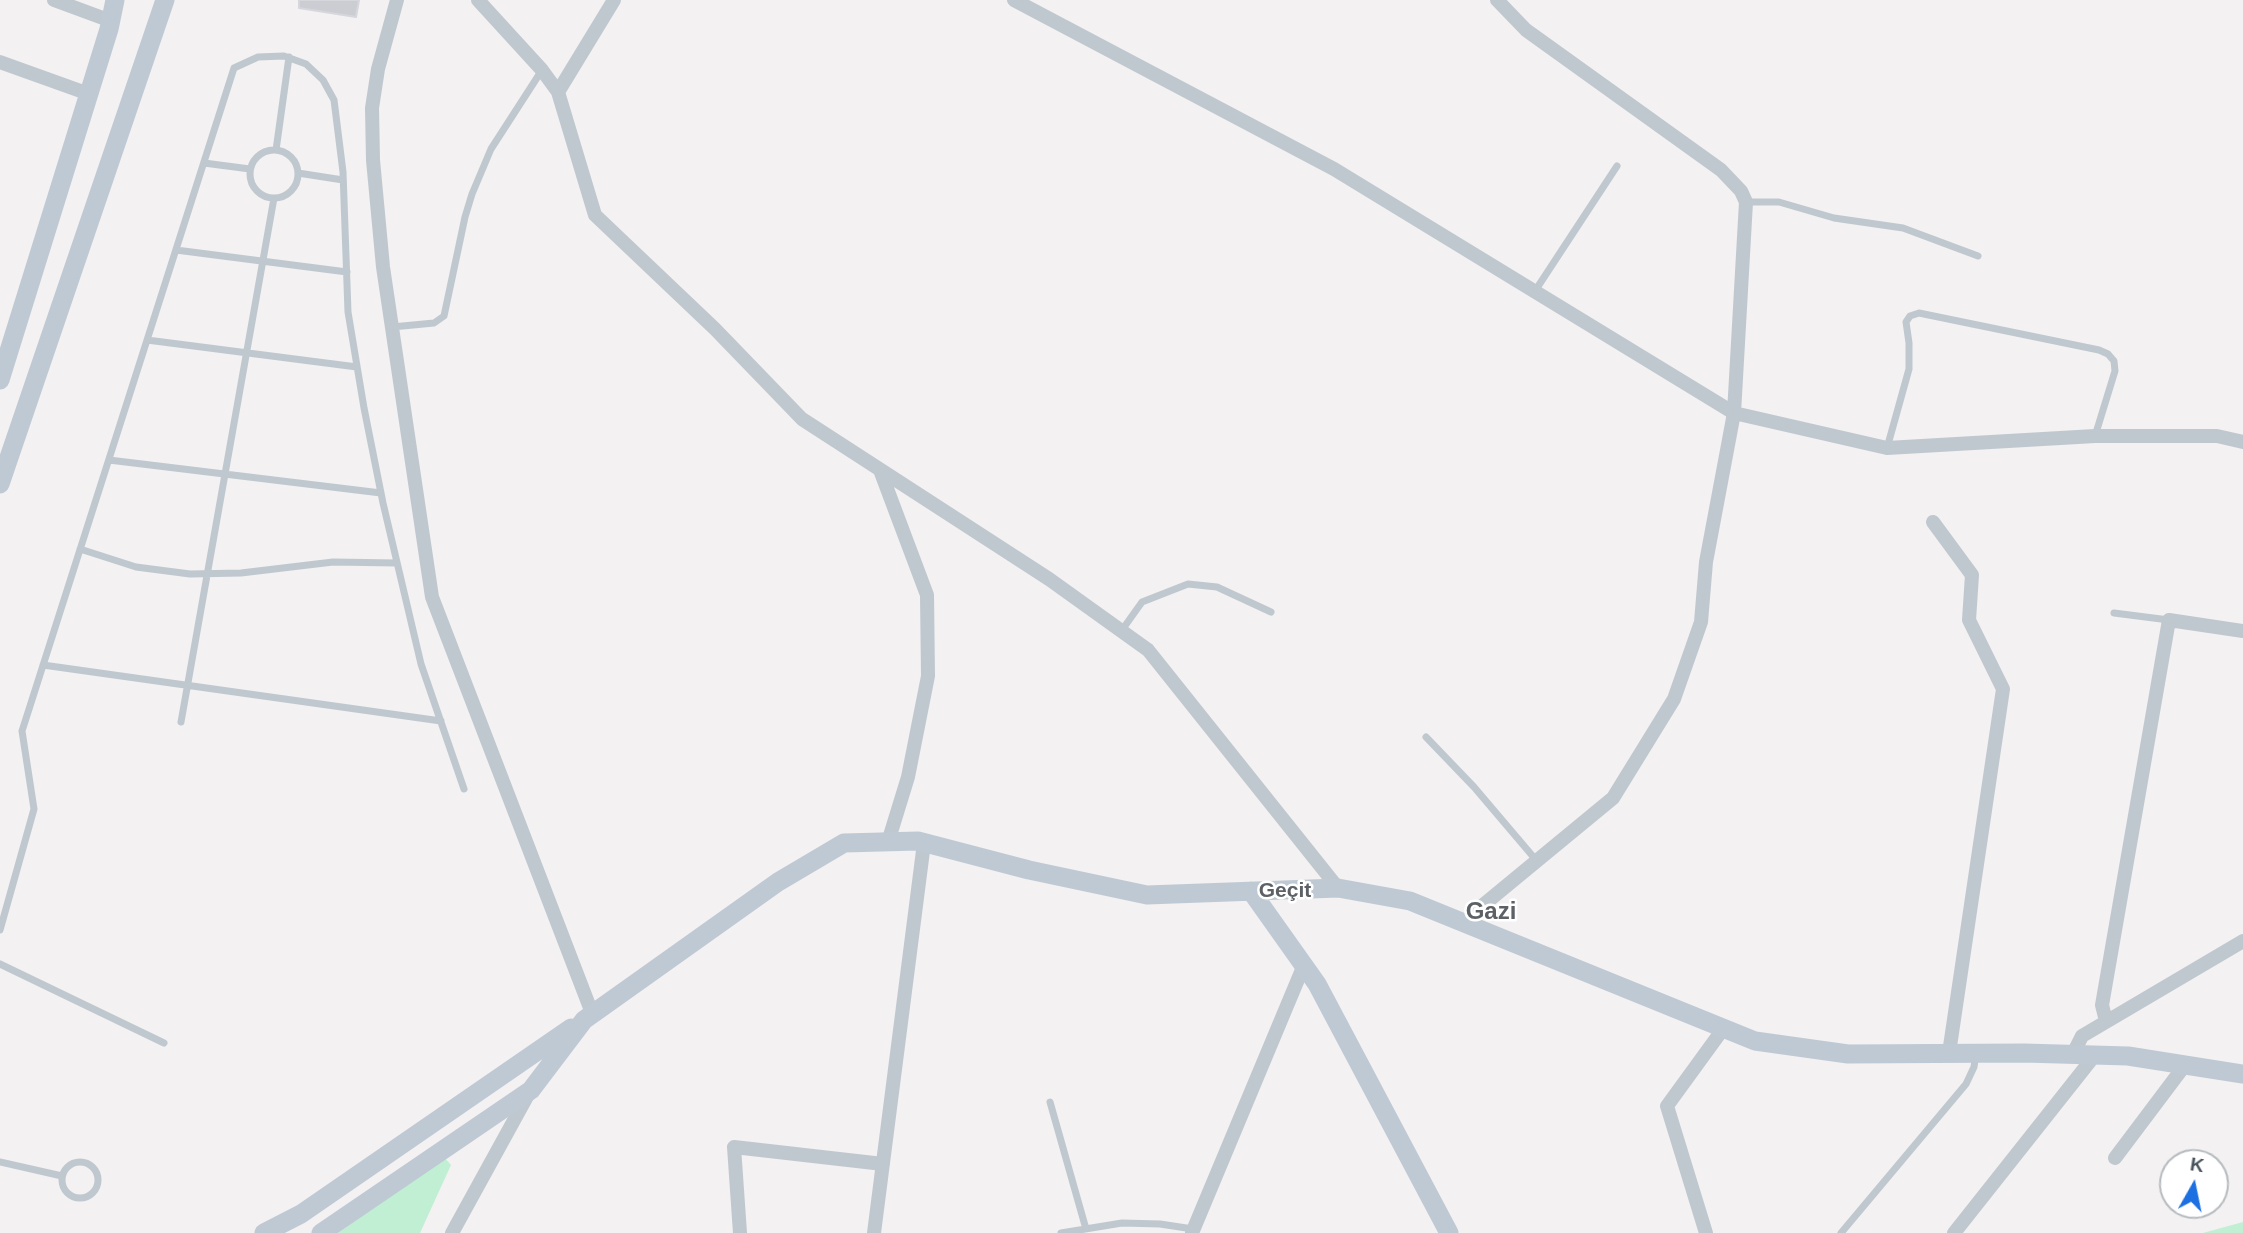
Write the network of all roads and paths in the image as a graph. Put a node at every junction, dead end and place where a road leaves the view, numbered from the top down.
1 (54, 0) edge
2 (115, 0) edge
3 (165, 0) edge
4 (397, 0) edge
5 (478, 0) edge
6 (614, 0) edge
7 (1014, 0) edge
8 (1497, 0) edge
9 (111, 21) junction
10 (289, 57) junction
11 (0, 62) edge
12 (542, 70) junction
13 (558, 92) junction
14 (89, 94) junction
15 (276, 150) junction
16 (204, 163) junction
17 (1617, 166) dead end
18 (250, 169) junction
19 (298, 173) junction
20 (343, 180) junction
21 (274, 198) junction
22 (1746, 202) junction
23 (176, 250) junction
24 (1978, 256) dead end
25 (264, 261) junction
26 (347, 272) junction
27 (1535, 290) junction
28 (392, 327) junction
29 (147, 340) junction
30 (247, 353) junction
31 (357, 367) junction
32 (0, 380) edge
33 (1734, 413) junction
34 (2095, 436) junction
35 (2243, 442) edge
36 (1887, 448) junction
37 (109, 460) junction
38 (880, 470) junction
39 (226, 474) junction
40 (0, 484) edge
41 (381, 493) junction
42 (1933, 522) dead end
43 (80, 549) junction
44 (397, 563) junction
45 (208, 574) junction
46 (1271, 612) dead end
47 (2115, 613) dead end
48 (2169, 620) junction
49 (1121, 631) junction
50 (2243, 631) edge
51 (43, 664) junction
52 (188, 685) junction
53 (441, 721) junction
54 (181, 722) dead end
55 (1426, 737) dead end
56 (464, 789) dead end
57 (888, 842) junction
58 (924, 843) junction
59 (1537, 861) junction
60 (1338, 888) junction
61 (1251, 891) junction
62 (1469, 924) junction
63 (0, 930) edge
64 (2243, 941) edge
65 (0, 964) edge
66 (1304, 965) junction
67 (588, 1016) junction
68 (2106, 1021) junction
69 (1723, 1029) junction
70 (164, 1043) dead end
71 (1949, 1053) junction
72 (1976, 1053) junction
73 (2073, 1054) junction
74 (2095, 1055) junction
75 (2185, 1065) junction
76 (2243, 1074) edge
77 (531, 1090) junction
78 (1050, 1102) dead end
79 (2116, 1158) dead end
80 (0, 1162) edge
81 (883, 1164) junction
82 (61, 1176) junction
83 (1086, 1228) junction
84 (1193, 1231) edge
85 (264, 1233) edge
86 (321, 1233) edge
87 (452, 1233) edge
88 (740, 1233) edge
89 (874, 1233) edge
90 (1061, 1233) edge
91 (1449, 1233) edge
92 (1706, 1233) edge
93 (1841, 1233) edge
94 (1954, 1233) edge

1 - 9 street
2 - 9 street
3 - 40 street
4 - 28 street
5 - 12 street
6 - 13 street
7 - 27 street
8 - 22 street
9 - 14 street
10 - 15 lane
10 - 16 lane
10 - 20 lane
11 - 14 street
12 - 13 street
12 - 28 lane
13 - 38 street
14 - 32 street
15 - 18 lane
15 - 19 lane
16 - 18 lane
16 - 23 lane
17 - 27 lane
18 - 21 lane
19 - 20 lane
19 - 21 lane
20 - 26 lane
21 - 25 lane
22 - 24 lane
22 - 33 street
23 - 25 lane
23 - 29 lane
25 - 26 lane
25 - 30 lane
26 - 31 lane
27 - 33 street
28 - 67 street
29 - 30 lane
29 - 37 lane
30 - 31 lane
30 - 39 lane
31 - 41 lane
33 - 36 street
33 - 59 street
34 - 35 street
34 - 36 street
34 - 36 lane
37 - 39 lane
37 - 43 lane
38 - 49 street
38 - 57 street
39 - 41 lane
39 - 45 lane
41 - 44 lane
42 - 71 street
43 - 45 lane
43 - 51 lane
44 - 45 lane
44 - 53 lane
45 - 52 lane
46 - 49 lane
47 - 48 lane
48 - 50 street
48 - 68 street
49 - 60 street
51 - 52 lane
51 - 63 lane
52 - 53 lane
52 - 54 lane
53 - 56 lane
55 - 59 lane
57 - 58 street
57 - 67 street
58 - 61 street
58 - 81 street
59 - 62 street
60 - 61 street
60 - 62 street
61 - 66 street
62 - 69 street
64 - 68 street
65 - 70 lane
66 - 84 street
66 - 91 street
67 - 77 street
67 - 85 street
68 - 73 street
69 - 71 street
69 - 92 street
71 - 72 street
72 - 73 street
72 - 93 lane
73 - 74 street
74 - 75 street
74 - 94 street
75 - 76 street
75 - 79 street
77 - 86 street
77 - 87 street
78 - 83 lane
80 - 82 lane
81 - 88 street
81 - 89 street
82 - 82 lane
83 - 84 lane
83 - 90 lane

